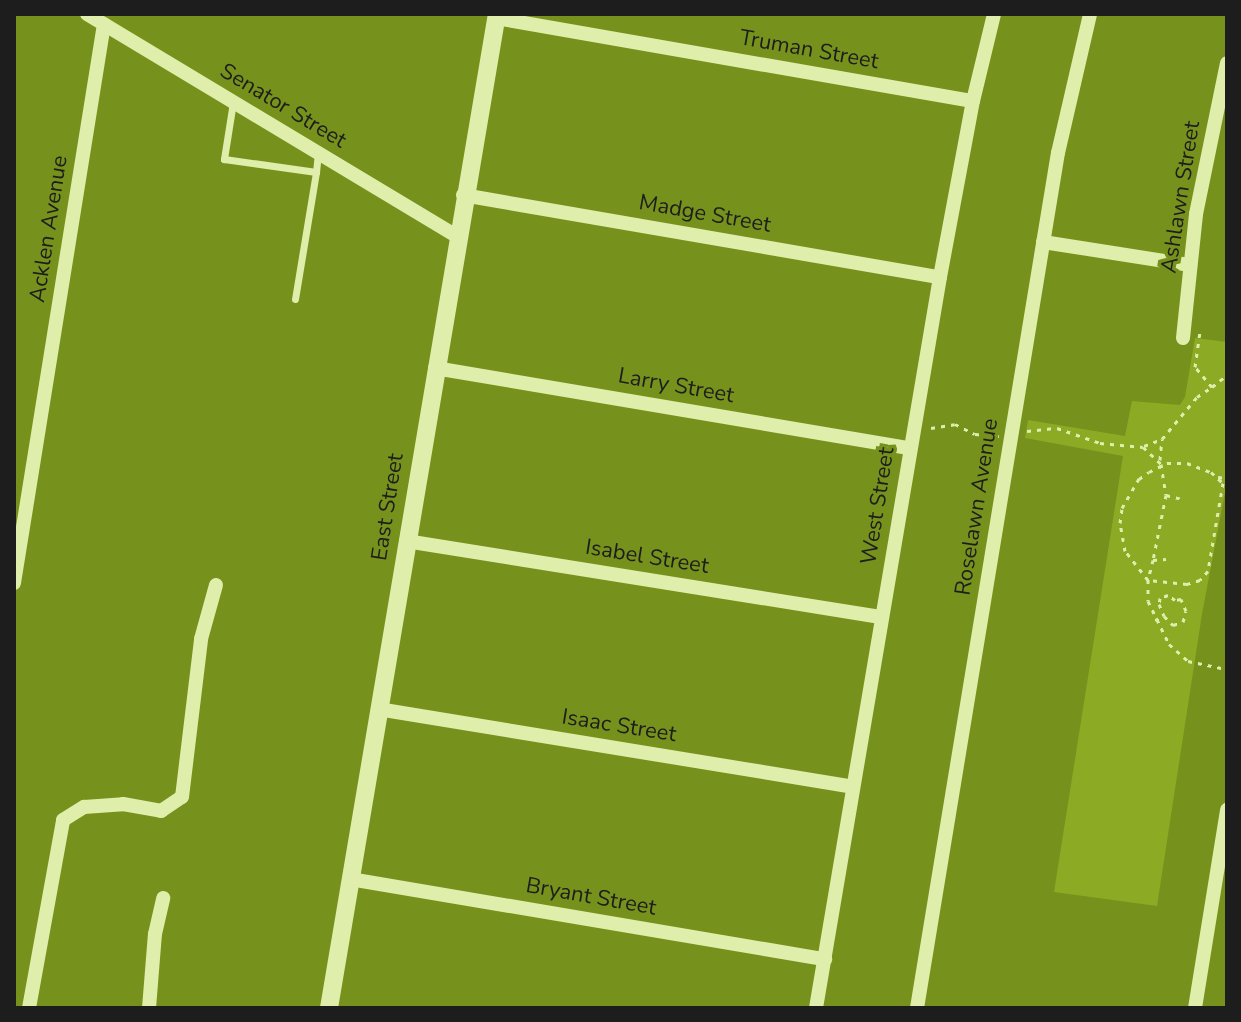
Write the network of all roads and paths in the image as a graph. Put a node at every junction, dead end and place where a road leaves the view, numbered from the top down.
1 (87, 14) edge
2 (994, 14) edge
3 (1086, 15) edge
4 (496, 16) edge
5 (104, 24) junction
6 (1227, 63) edge
7 (973, 101) junction
8 (233, 102) junction
9 (318, 153) junction
10 (316, 172) junction
11 (463, 195) junction
12 (457, 236) junction
13 (1043, 242) junction
14 (1190, 265) junction
15 (940, 277) junction
16 (295, 299) dead end
17 (1200, 333) dead end
18 (1183, 338) dead end
19 (435, 368) junction
20 (1227, 375) edge
21 (1212, 387) junction
22 (931, 428) dead end
23 (1012, 434) junction
24 (1162, 439) junction
25 (1143, 447) junction
26 (910, 448) junction
27 (1161, 464) junction
28 (1218, 477) junction
29 (1227, 478) edge
30 (1166, 495) junction
31 (1182, 499) dead end
32 (406, 541) junction
33 (1166, 559) dead end
34 (1153, 560) junction
35 (1148, 580) junction
36 (14, 583) edge
37 (216, 585) dead end
38 (1164, 616) junction
39 (882, 617) junction
40 (1155, 620) junction
41 (1227, 669) edge
42 (378, 709) junction
43 (853, 787) junction
44 (1227, 810) edge
45 (350, 879) junction
46 (1220, 894) edge
47 (163, 898) dead end
48 (825, 959) junction
49 (29, 1008) edge
50 (149, 1008) edge
51 (329, 1008) edge
52 (816, 1008) edge
53 (917, 1008) edge
54 (1195, 1008) edge

1 - 5 street, Senator Street
2 - 7 street, West Street
3 - 13 street, Roselawn Avenue
4 - 7 street, Truman Street
4 - 11 street, East Street
5 - 8 street, Senator Street
5 - 36 street, Acklen Avenue
6 - 14 street, Ashlawn Street
7 - 15 street, West Street
8 - 9 street, Senator Street
8 - 10 lane
9 - 10 lane
9 - 12 street, Senator Street
10 - 16 lane
11 - 12 street, East Street
11 - 15 street, Madge Street
12 - 19 street, East Street
13 - 14 street
13 - 23 street, Roselawn Avenue
14 - 18 street, Ashlawn Street
15 - 26 street, West Street
17 - 21 path
19 - 26 street, Larry Street
19 - 32 street, East Street
20 - 21 path
21 - 24 path
22 - 23 path
23 - 25 path
23 - 53 street, Roselawn Avenue
24 - 25 path
24 - 27 path
25 - 27 path
26 - 39 street, West Street
27 - 28 path
27 - 30 path
27 - 35 path
28 - 29 path
28 - 35 path
30 - 31 path
30 - 34 path
32 - 39 street, Isabel Street
32 - 42 street, East Street
33 - 34 path
34 - 35 path
35 - 40 path
37 - 49 street
38 - 38 path
38 - 40 path
39 - 43 street, West Street
40 - 41 path
42 - 43 street, Isaac Street
42 - 45 street, East Street
43 - 48 street, West Street
44 - 46 street
45 - 48 street, Bryant Street
45 - 51 street, East Street
46 - 54 street
47 - 50 street
48 - 52 street, West Street

